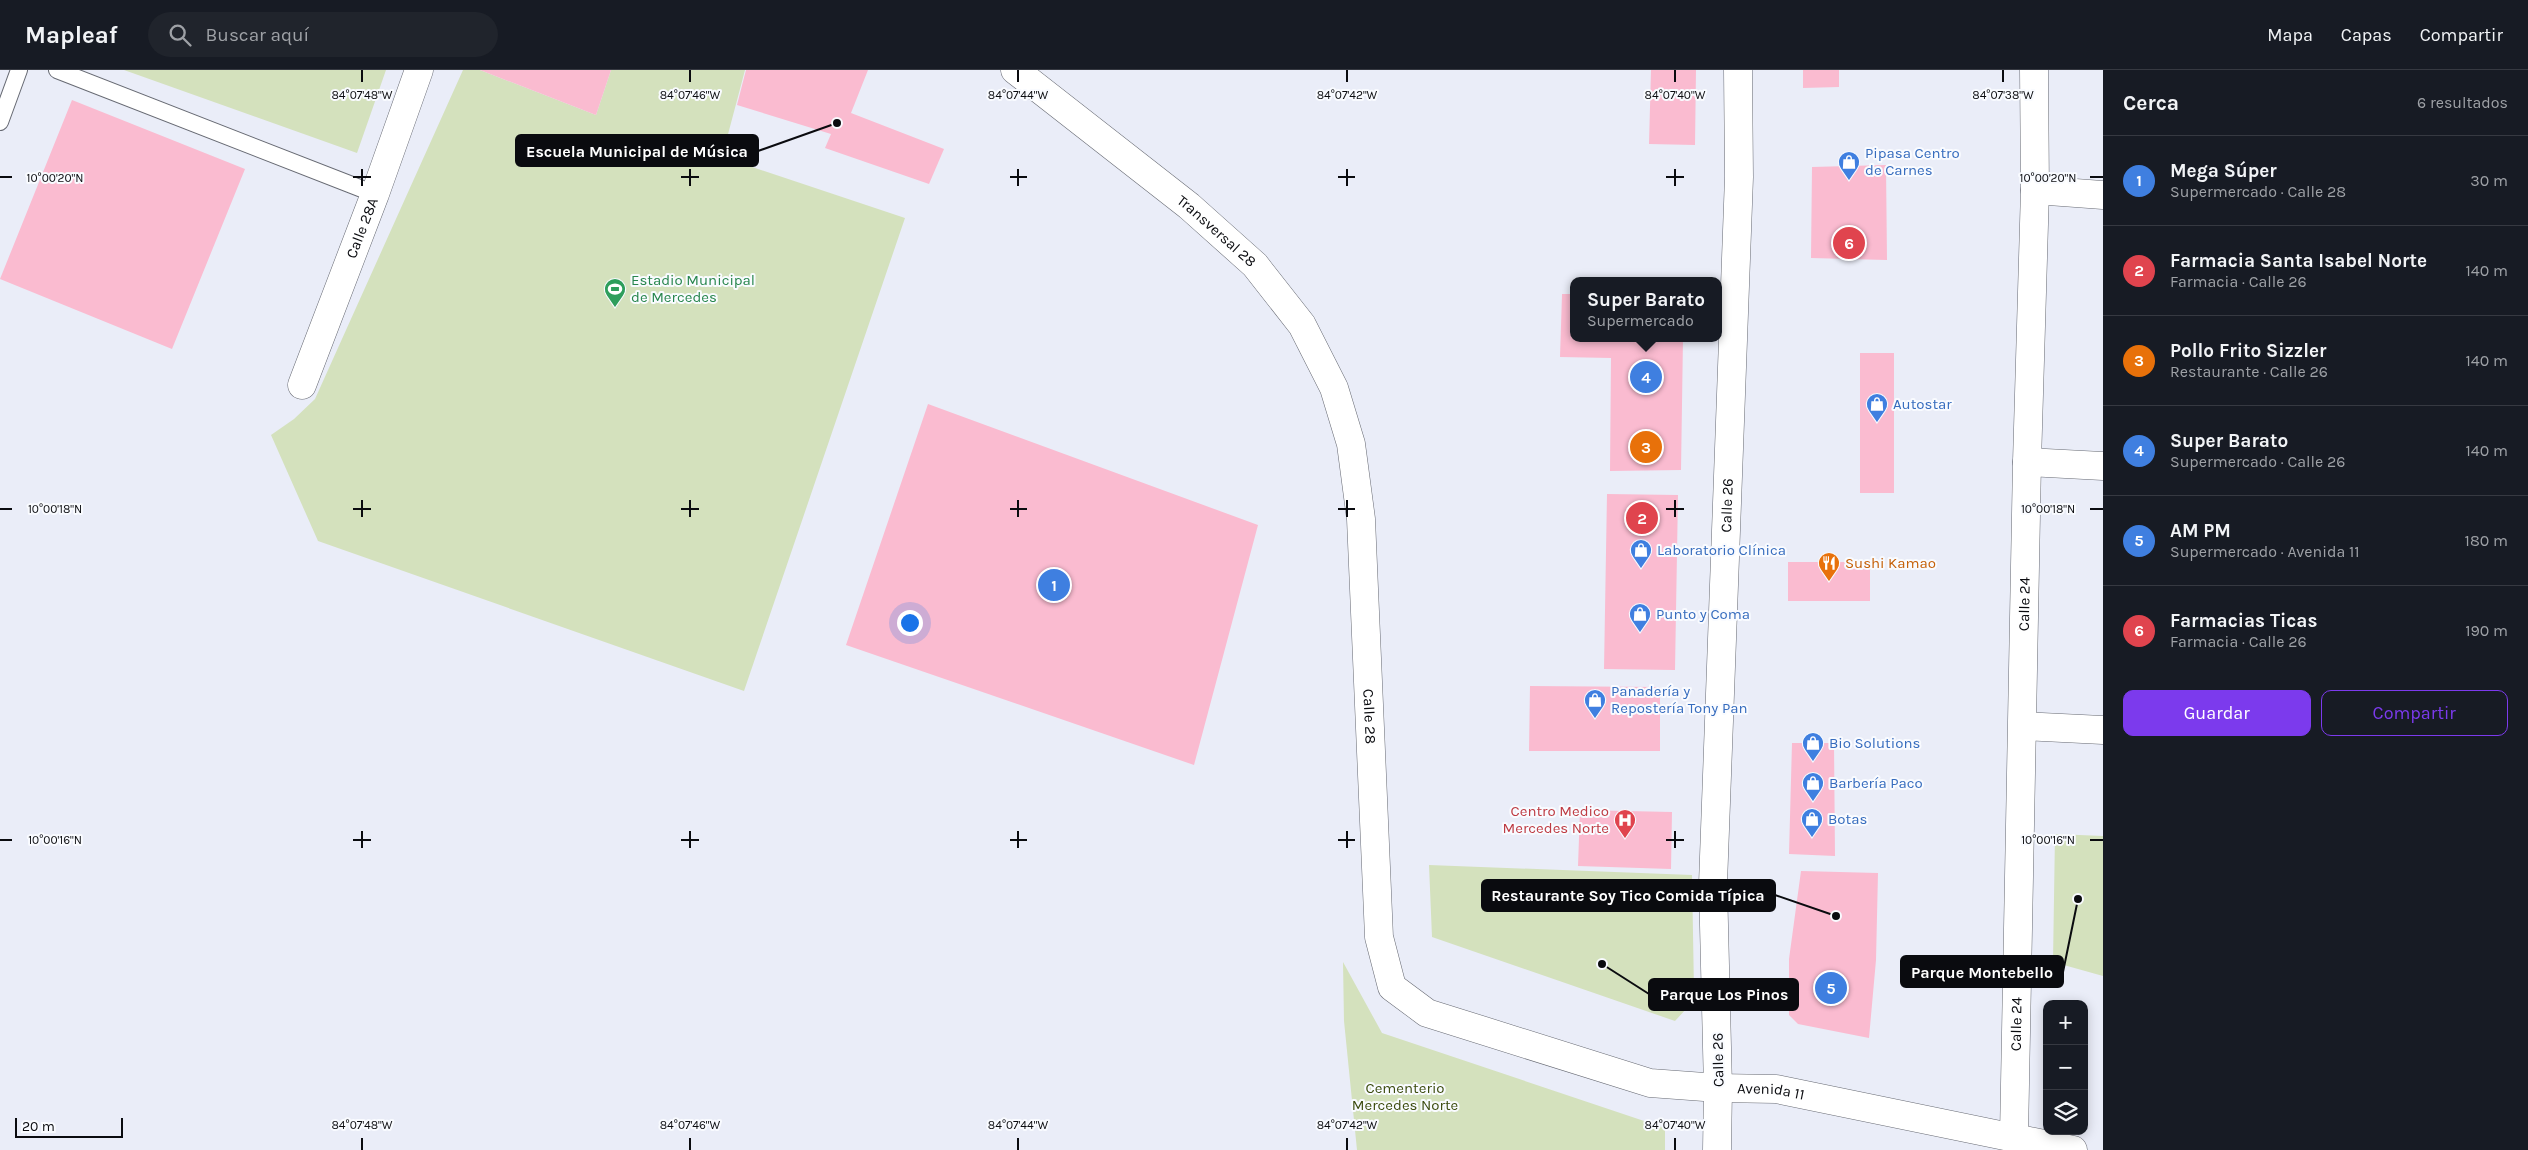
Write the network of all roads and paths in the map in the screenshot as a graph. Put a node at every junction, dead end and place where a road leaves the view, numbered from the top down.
1 (19, 70) edge
2 (57, 70) edge
3 (418, 70) edge
4 (1016, 70) edge
5 (1738, 70) edge
6 (2034, 70) edge
7 (0, 122) edge
8 (2035, 190) junction
9 (376, 194) junction
10 (2103, 195) edge
11 (302, 385) dead end
12 (1351, 444) joint
13 (2027, 462) junction
14 (2103, 466) edge
15 (2023, 726) junction
16 (2103, 730) edge
17 (1392, 987) joint
18 (1718, 1088) junction
19 (2014, 1136) junction
20 (1717, 1150) edge
21 (2073, 1150) edge

1 - 7 lane
2 - 9 lane
3 - 9 street, Calle 28A
4 - 12 street, Transversal 28
5 - 18 street, Calle 26
6 - 8 street, Calle 24
8 - 10 street
8 - 13 street, Calle 24
9 - 11 street, Calle 28A
12 - 17 street, Calle 28
13 - 14 street
13 - 15 street, Calle 24
15 - 16 street
15 - 19 street, Calle 24
17 - 18 street, Avenida 11
18 - 19 street, Avenida 11
18 - 20 street, Calle 26
19 - 21 street, Avenida 11

